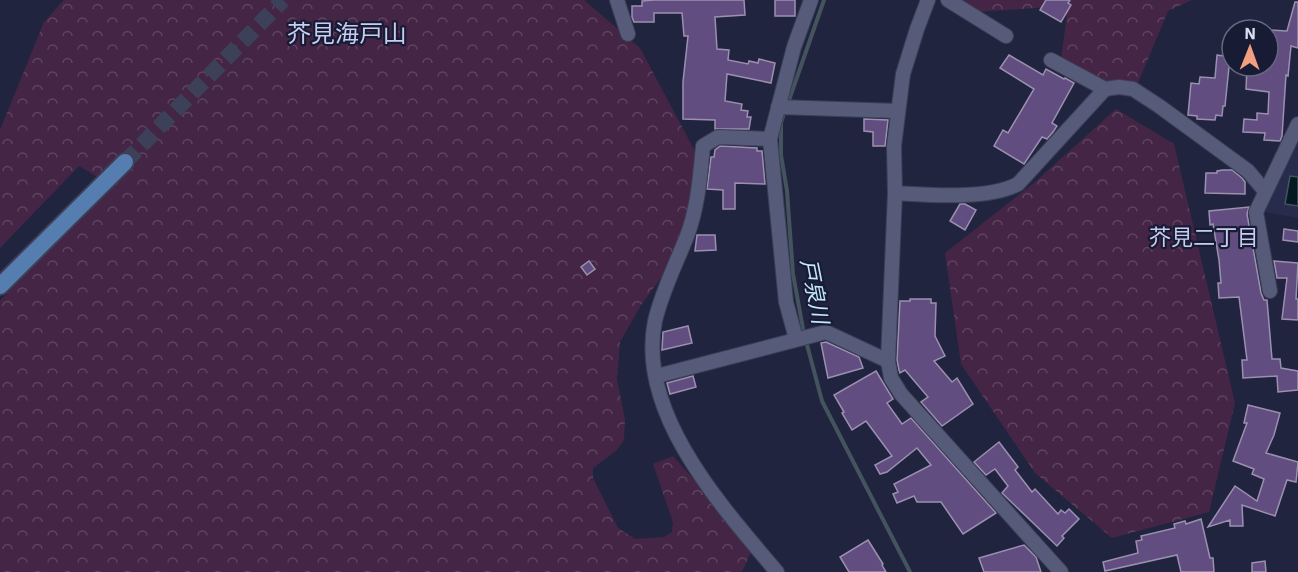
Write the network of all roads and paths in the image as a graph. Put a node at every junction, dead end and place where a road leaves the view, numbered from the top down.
1 (617, 0) edge
2 (811, 0) edge
3 (928, 0) edge
4 (948, 0) edge
5 (628, 34) dead end
6 (1006, 36) dead end
7 (1051, 60) dead end
8 (1105, 89) junction
9 (778, 107) junction
10 (898, 111) junction
11 (1298, 124) edge
12 (770, 138) junction
13 (125, 162) tunnel mouth
14 (1265, 191) junction
15 (895, 193) junction
16 (0, 286) edge
17 (1270, 291) dead end
18 (804, 336) junction
19 (888, 362) junction
20 (657, 376) junction
21 (777, 572) edge
22 (1061, 572) edge

1 - 5 street
2 - 9 street
3 - 10 street
4 - 6 street
7 - 8 street
8 - 14 street
8 - 15 street
9 - 10 street
9 - 12 street
10 - 15 street
11 - 14 street
12 - 18 street
12 - 20 street
13 - 16 main road
14 - 17 street
15 - 19 street
18 - 19 street
18 - 20 street
19 - 22 street
20 - 21 street

